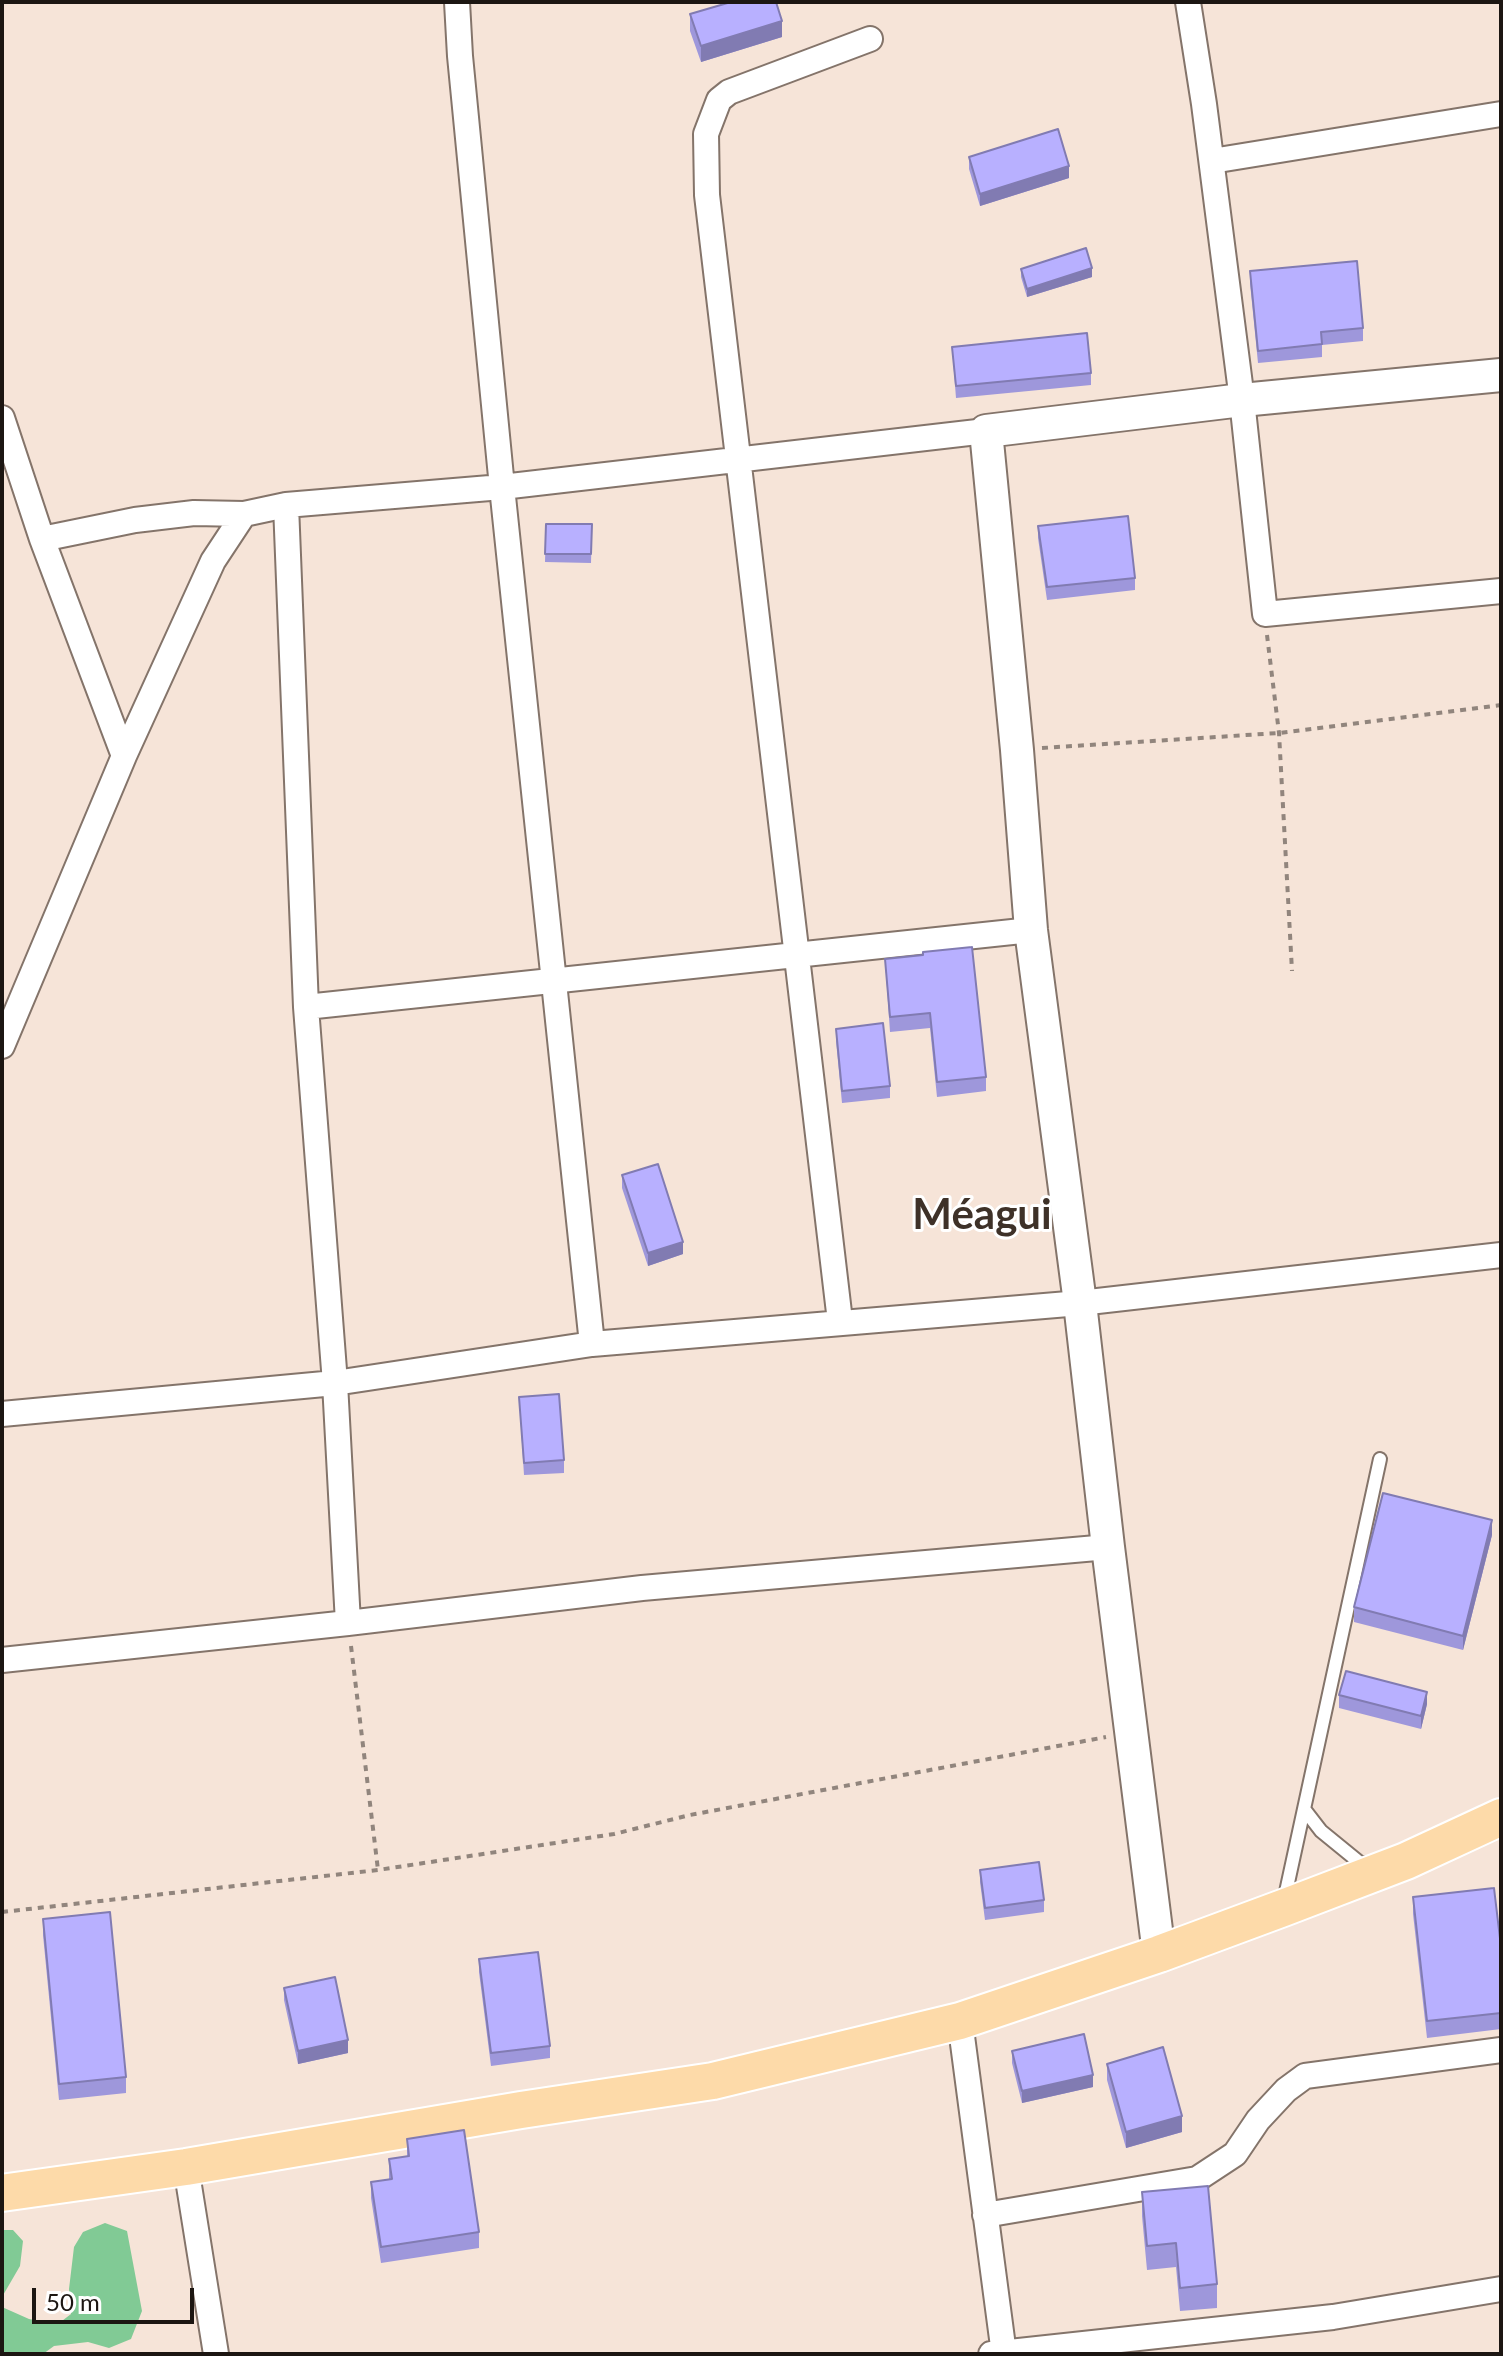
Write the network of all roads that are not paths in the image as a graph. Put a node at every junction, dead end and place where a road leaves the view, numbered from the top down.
1 (457, 2) edge
2 (1188, 2) edge
3 (870, 39) dead end
4 (1501, 114) edge
5 (1212, 161) junction
6 (1501, 375) edge
7 (1242, 400) junction
8 (2, 418) edge
9 (986, 431) junction
10 (737, 459) junction
11 (502, 487) junction
12 (286, 505) junction
13 (244, 514) junction
14 (42, 539) junction
15 (1501, 591) edge
16 (124, 756) junction
17 (1031, 930) junction
18 (796, 954) junction
19 (555, 982) junction
20 (306, 1007) junction
21 (2, 1046) edge
22 (1501, 1255) edge
23 (1080, 1303) junction
24 (840, 1321) junction
25 (592, 1344) junction
26 (335, 1383) junction
27 (2, 1414) edge
28 (1380, 1459) dead end
29 (1108, 1547) junction
30 (348, 1623) junction
31 (2, 1660) edge
32 (1304, 1809) junction
33 (1501, 1817) edge
34 (1383, 1870) junction
35 (1283, 1908) junction
36 (1159, 1954) junction
37 (960, 2021) junction
38 (1501, 2050) edge
39 (186, 2167) junction
40 (2, 2193) edge
41 (985, 2215) junction
42 (1501, 2289) edge
43 (216, 2354) edge
44 (999, 2354) edge

1 - 11 street
2 - 5 street
3 - 10 street
4 - 5 street
5 - 7 street
6 - 7 street
7 - 9 street
7 - 15 street
8 - 14 street
9 - 10 street
9 - 17 street
10 - 11 street
10 - 18 street
11 - 12 street
11 - 19 street
12 - 13 street
12 - 20 street
13 - 14 street
13 - 16 street
14 - 16 street
16 - 21 street
17 - 18 street
17 - 23 street
18 - 19 street
18 - 24 street
19 - 20 street
19 - 25 street
20 - 26 street
22 - 23 street
23 - 24 street
23 - 29 street
24 - 25 street
25 - 26 street
26 - 27 street
26 - 30 street
28 - 32 lane
29 - 30 street
29 - 36 street
30 - 31 street
32 - 34 lane
32 - 35 lane
33 - 34 main road
34 - 35 main road
35 - 36 main road
36 - 37 main road
37 - 39 main road
37 - 41 street
38 - 41 street
39 - 40 main road
39 - 43 street
41 - 44 street
42 - 44 street

